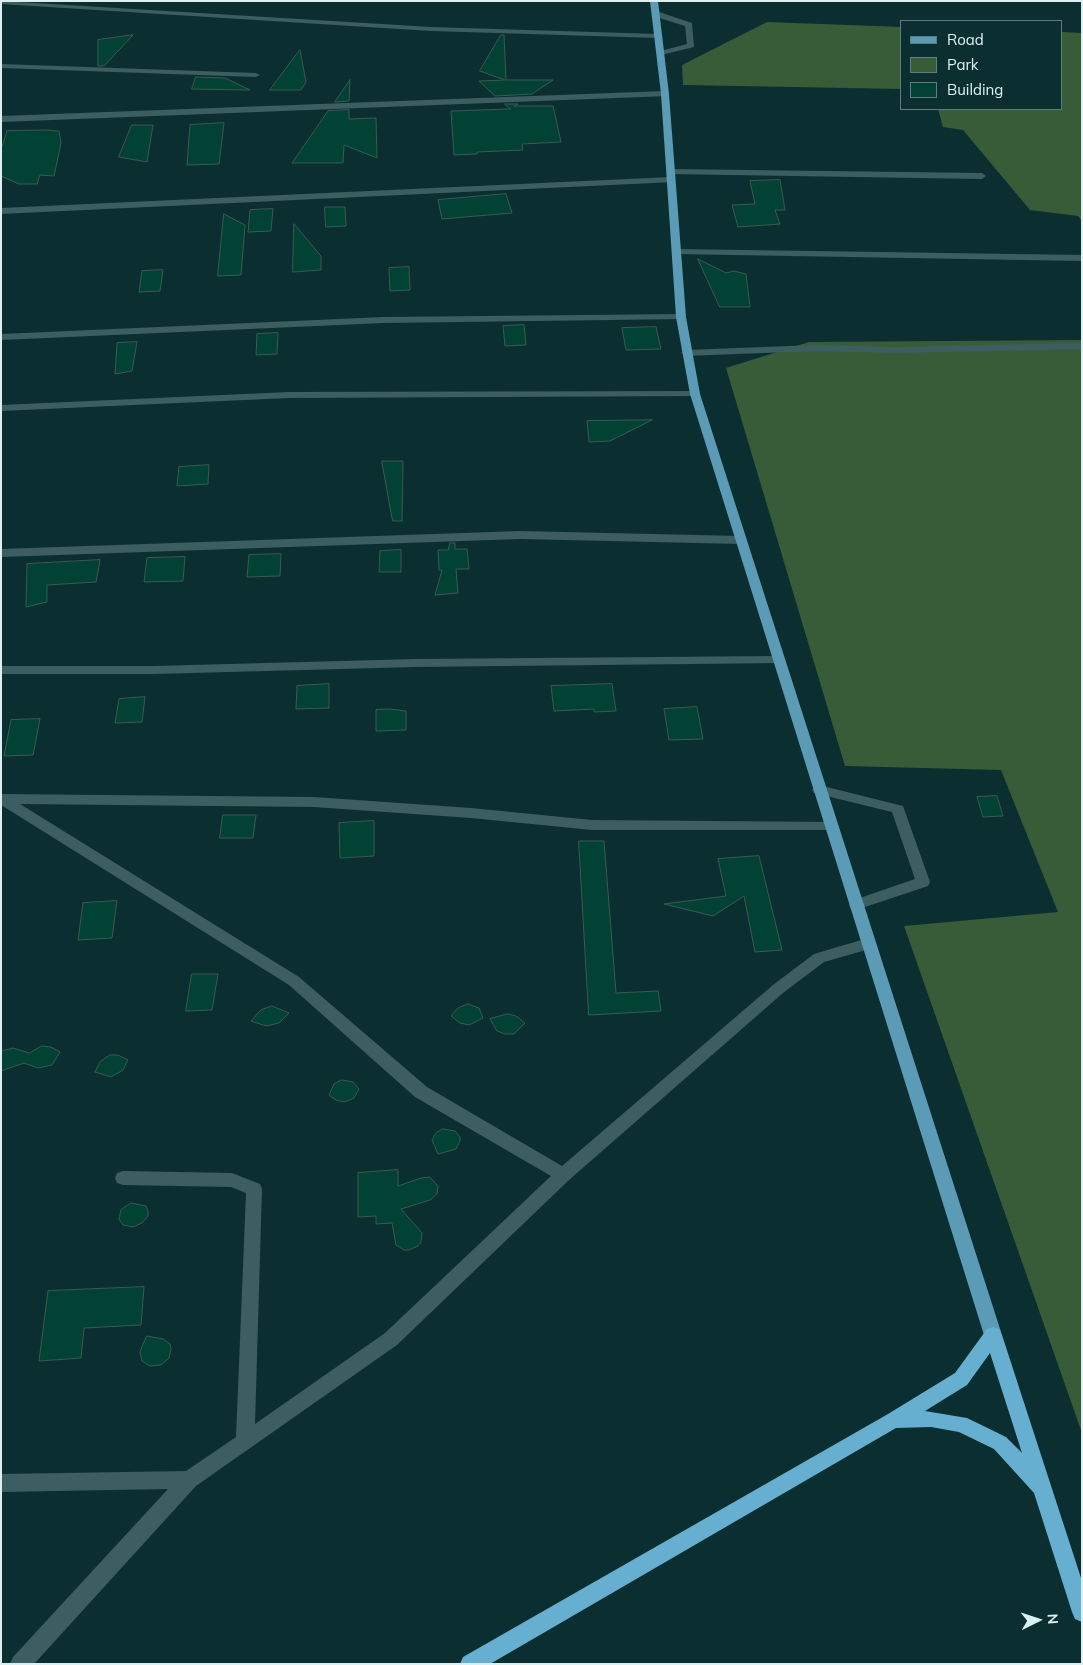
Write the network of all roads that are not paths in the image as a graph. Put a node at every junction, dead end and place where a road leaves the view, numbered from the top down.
1 (1, 2) edge
2 (655, 7) edge
3 (658, 36) junction
4 (660, 54) junction
5 (1, 66) edge
6 (256, 75) dead end
7 (665, 94) junction
8 (1, 118) edge
9 (670, 176) junction
10 (982, 176) dead end
11 (1, 211) edge
12 (677, 252) junction
13 (1082, 258) edge
14 (681, 317) junction
15 (1, 337) edge
16 (1082, 346) edge
17 (686, 353) junction
18 (695, 394) junction
19 (1, 408) edge
20 (741, 540) junction
21 (1, 553) edge
22 (778, 660) junction
23 (1, 670) edge
24 (819, 790) junction
25 (1, 799) edge
26 (830, 825) junction
27 (856, 905) junction
28 (868, 944) junction
29 (563, 1175) junction
30 (123, 1178) dead end
31 (993, 1335) junction
32 (894, 1420) junction
33 (245, 1440) junction
34 (189, 1480) junction
35 (1, 1483) edge
36 (1042, 1488) junction
37 (1082, 1612) edge
38 (20, 1664) edge
39 (470, 1664) edge

1 - 3 street
2 - 3 main road
2 - 4 street
3 - 4 main road
4 - 7 main road
5 - 6 street
7 - 8 street
7 - 9 main road
9 - 10 street
9 - 11 street
9 - 12 main road
12 - 13 street
12 - 14 main road
14 - 15 street
14 - 17 main road
16 - 17 street
17 - 18 main road
18 - 19 street
18 - 20 main road
20 - 21 street
20 - 22 main road
22 - 23 street
22 - 24 main road
24 - 26 main road
24 - 27 street
25 - 26 street
25 - 29 street
26 - 27 main road
27 - 28 main road
28 - 29 street
28 - 31 main road
29 - 33 street
30 - 33 street
31 - 32 highway
31 - 36 highway
32 - 36 highway
32 - 39 highway
33 - 34 street
34 - 35 street
34 - 38 street
36 - 37 highway

